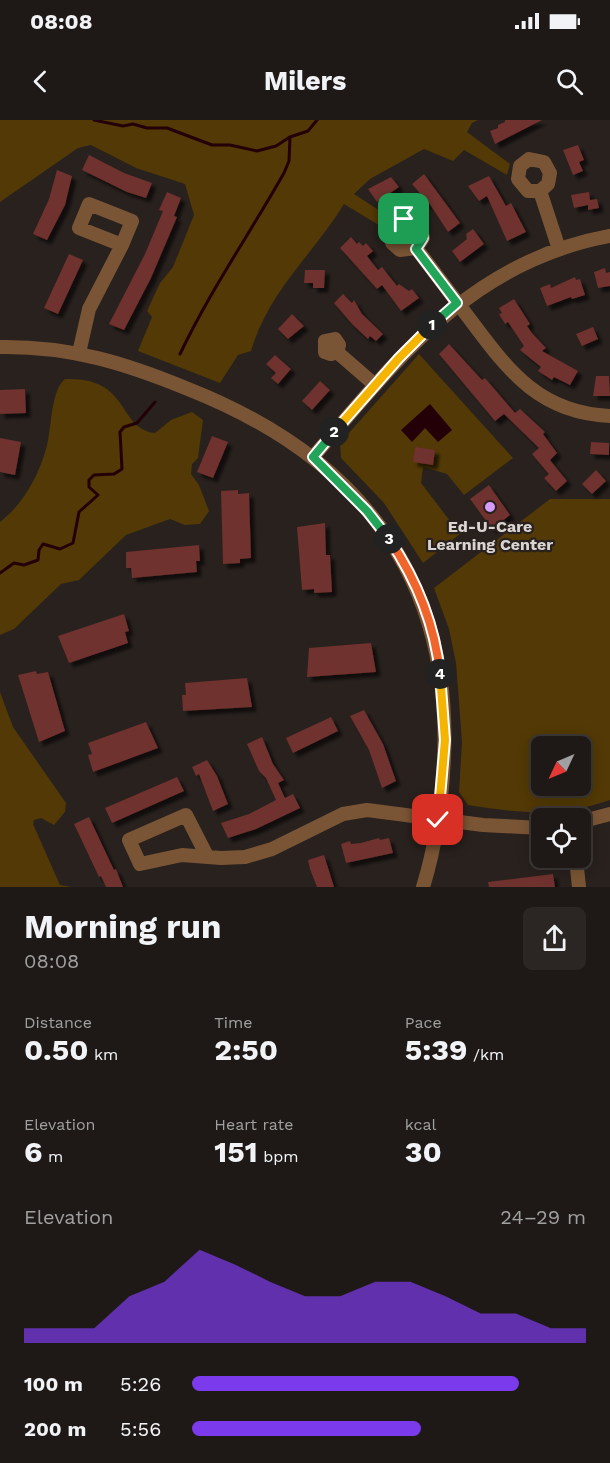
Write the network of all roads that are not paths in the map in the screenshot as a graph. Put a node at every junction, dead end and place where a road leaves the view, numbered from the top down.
1 (540, 191) dead end
2 (610, 236) edge
3 (122, 245) dead end
4 (416, 249) dead end
5 (559, 249) junction
6 (457, 303) junction
7 (0, 347) edge
8 (337, 352) dead end
9 (79, 353) junction
10 (375, 385) junction
11 (610, 416) edge
12 (313, 457) junction
13 (610, 814) edge
14 (591, 819) edge
15 (438, 820) junction
16 (531, 828) edge
17 (207, 856) junction
18 (577, 868) edge
19 (423, 887) edge
20 (579, 887) edge

1 - 5 street
2 - 5 street
3 - 9 street
4 - 6 street
5 - 6 street
6 - 10 street
6 - 11 street
7 - 9 street
8 - 10 street
9 - 12 street
10 - 12 street
12 - 15 street
13 - 14 street
15 - 16 street
15 - 17 street
15 - 19 street
17 - 17 street
18 - 20 street

